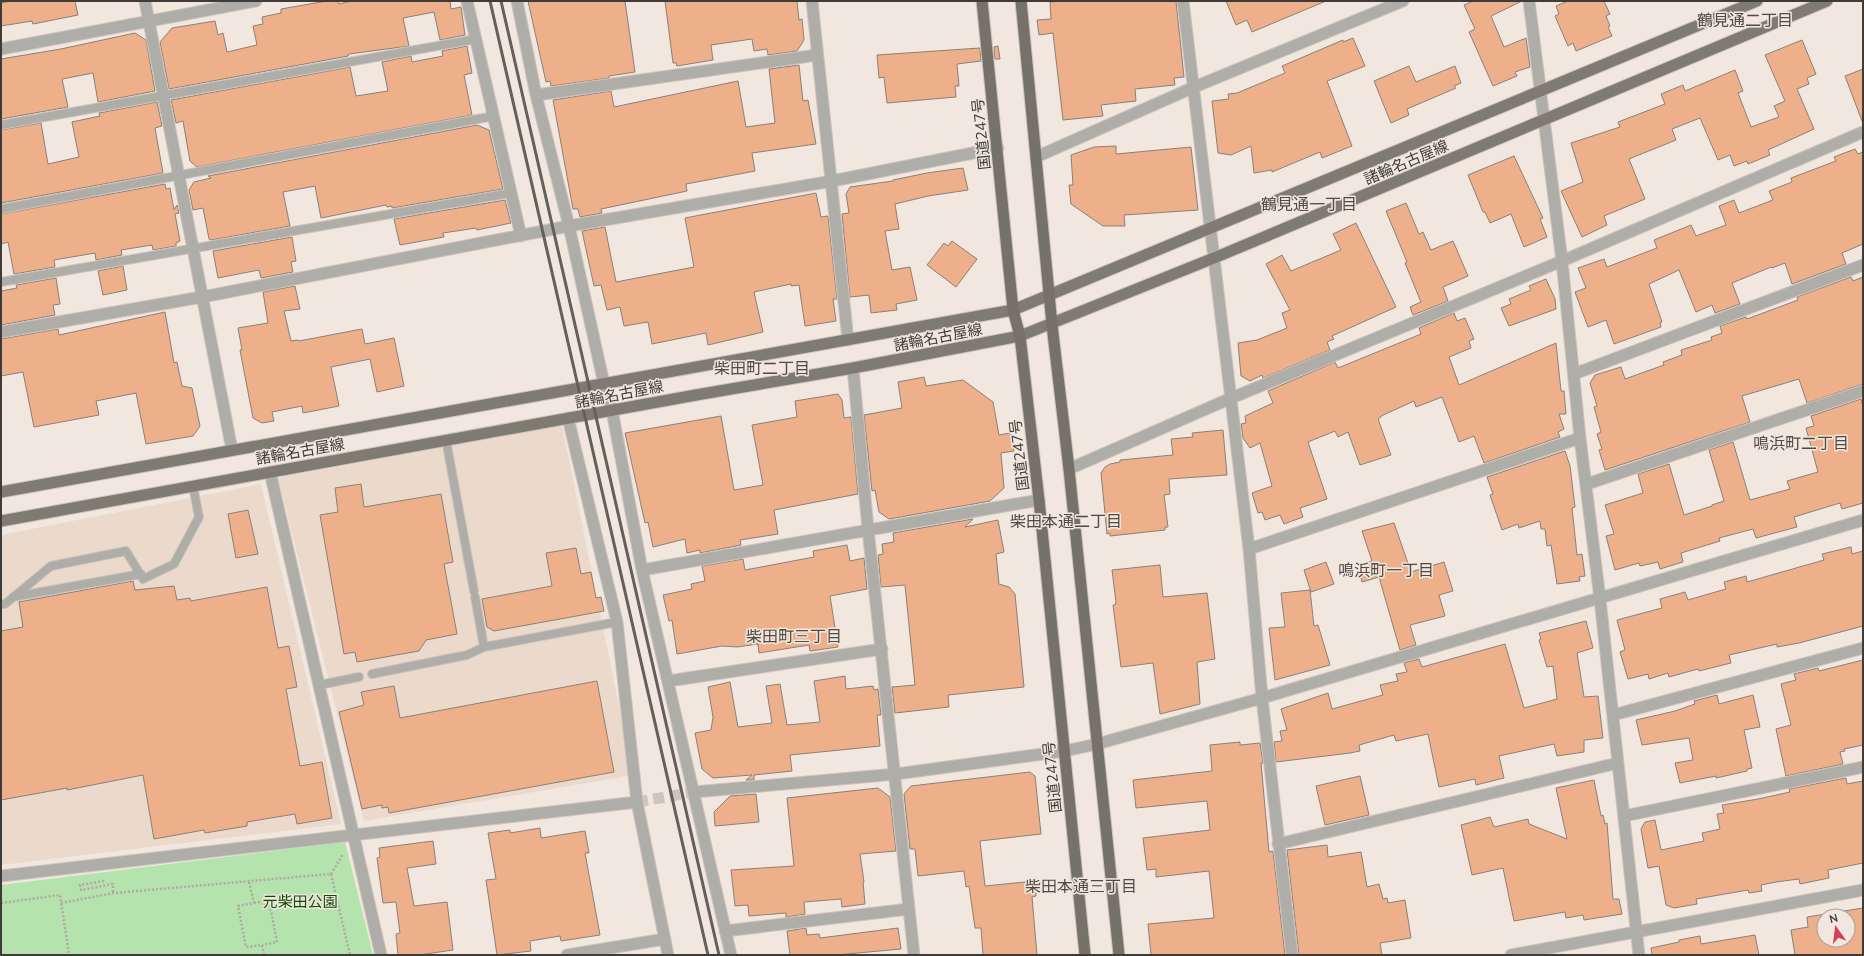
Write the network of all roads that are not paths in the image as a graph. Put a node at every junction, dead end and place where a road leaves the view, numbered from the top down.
1 (145, 1) edge
2 (256, 1) edge
3 (467, 1) edge
4 (517, 1) edge
5 (812, 1) edge
6 (982, 1) edge
7 (1021, 1) edge
8 (1183, 1) edge
9 (1404, 1) edge
10 (1529, 1) edge
11 (1757, 1) edge
12 (1827, 1) edge
13 (149, 21) junction
14 (476, 39) junction
15 (1, 49) edge
16 (817, 55) junction
17 (1192, 88) junction
18 (1541, 90) junction
19 (536, 95) junction
20 (163, 96) junction
21 (494, 116) junction
22 (1545, 120) junction
23 (1, 125) edge
24 (1863, 132) edge
25 (998, 148) junction
26 (1036, 157) junction
27 (178, 175) junction
28 (832, 181) junction
29 (512, 193) junction
30 (1, 209) edge
31 (569, 226) junction
32 (1210, 227) junction
33 (521, 236) junction
34 (192, 248) junction
35 (1214, 258) junction
36 (1562, 261) junction
37 (1863, 265) edge
38 (1, 282) edge
39 (1049, 294) junction
40 (202, 297) junction
41 (1013, 310) junction
42 (1052, 325) junction
43 (1, 332) edge
44 (1020, 336) junction
45 (848, 340) junction
46 (853, 368) junction
47 (1574, 374) junction
48 (604, 384) junction
49 (1863, 391) edge
50 (1229, 399) junction
51 (612, 410) junction
52 (568, 418) junction
53 (1580, 438) junction
54 (446, 440) junction
55 (232, 450) junction
56 (1068, 470) junction
57 (270, 472) junction
58 (1586, 484) junction
59 (193, 486) junction
60 (1, 492) edge
61 (1039, 500) junction
62 (1, 520) edge
63 (1863, 520) edge
64 (868, 529) junction
65 (1248, 549) junction
66 (642, 570) junction
67 (140, 574) junction
68 (12, 598) junction
69 (1600, 599) junction
70 (1, 604) edge
71 (617, 622) junction
72 (484, 647) junction
73 (1863, 648) edge
74 (882, 649) junction
75 (372, 674) dead end
76 (359, 677) dead end
77 (668, 681) junction
78 (319, 685) junction
79 (1262, 698) junction
80 (1613, 715) junction
81 (1097, 744) junction
82 (1065, 751) junction
83 (1618, 762) junction
84 (1863, 767) edge
85 (896, 774) junction
86 (694, 792) junction
87 (637, 802) junction
88 (1624, 816) junction
89 (353, 834) junction
90 (1278, 844) junction
91 (1, 876) edge
92 (1863, 890) edge
93 (909, 909) junction
94 (725, 932) junction
95 (1637, 932) junction
96 (665, 939) junction
97 (381, 955) edge
98 (567, 955) edge
99 (668, 955) edge
100 (731, 955) edge
101 (914, 955) edge
102 (1085, 955) edge
103 (1119, 955) edge
104 (1292, 955) edge
105 (1511, 955) edge
106 (1639, 955) edge

1 - 13 street
2 - 13 street
3 - 14 street
4 - 19 street
5 - 16 street
6 - 25 highway, 国道247号
7 - 26 highway
8 - 17 street
9 - 17 street
10 - 18 street
11 - 18 main road, 諸輪名古屋線
12 - 22 main road, 諸輪名古屋線
13 - 15 street
13 - 20 street
14 - 20 lane
14 - 21 street
16 - 19 street
16 - 28 street
17 - 26 street
17 - 32 street
18 - 22 street
18 - 32 main road, 諸輪名古屋線
19 - 31 street
20 - 23 lane
20 - 27 street
21 - 27 lane
21 - 29 street
22 - 35 main road, 諸輪名古屋線
22 - 36 street
24 - 36 street
25 - 28 street
25 - 41 highway, 国道247号
26 - 39 highway
27 - 30 lane
27 - 34 street
28 - 31 street
28 - 45 street
29 - 33 street
29 - 34 lane
31 - 33 street
31 - 48 street
32 - 35 street
32 - 39 main road, 諸輪名古屋線
33 - 40 street
34 - 38 lane
34 - 40 street
35 - 42 main road, 諸輪名古屋線
35 - 50 street
36 - 47 street
36 - 50 street
37 - 47 street
39 - 41 main road, 諸輪名古屋線
39 - 42 highway
40 - 43 street
40 - 55 street
41 - 44 highway, 国道247号
41 - 45 main road, 諸輪名古屋線
42 - 44 main road, 諸輪名古屋線
42 - 56 highway
44 - 46 main road, 諸輪名古屋線
44 - 61 highway, 国道247号
45 - 48 main road, 諸輪名古屋線
46 - 51 main road, 諸輪名古屋線
46 - 64 street
47 - 53 street
48 - 51 street
48 - 55 main road, 諸輪名古屋線
49 - 58 street
50 - 56 street
50 - 65 street
51 - 52 main road, 諸輪名古屋線
51 - 66 street
52 - 54 main road, 諸輪名古屋線
52 - 71 street
53 - 58 street
53 - 65 street
54 - 57 main road, 諸輪名古屋線
54 - 72 lane
55 - 60 main road, 諸輪名古屋線
56 - 81 highway
57 - 59 main road, 諸輪名古屋線
57 - 78 street
58 - 69 street
59 - 62 main road, 諸輪名古屋線
59 - 67 lane
61 - 64 street
61 - 82 highway, 国道247号
63 - 69 street
64 - 66 street
64 - 74 street
65 - 79 street
66 - 77 street
67 - 68 lane
67 - 68 lane
68 - 70 lane
69 - 79 street
69 - 80 street
71 - 72 lane
71 - 87 street
72 - 75 lane
73 - 80 street
74 - 77 street
74 - 85 street
76 - 78 lane
77 - 86 street
78 - 89 street
79 - 81 street
79 - 90 street
80 - 83 street
81 - 82 street
81 - 103 highway
82 - 85 street
82 - 102 highway, 国道247号
83 - 88 street
83 - 90 street
84 - 88 street
85 - 86 street
85 - 93 street
86 - 94 street
87 - 89 street
87 - 96 street
88 - 95 street
89 - 91 street
89 - 97 street
90 - 104 street
92 - 95 street
93 - 94 street
93 - 101 street
94 - 100 street
95 - 105 street
95 - 106 street
96 - 98 street
96 - 99 street

